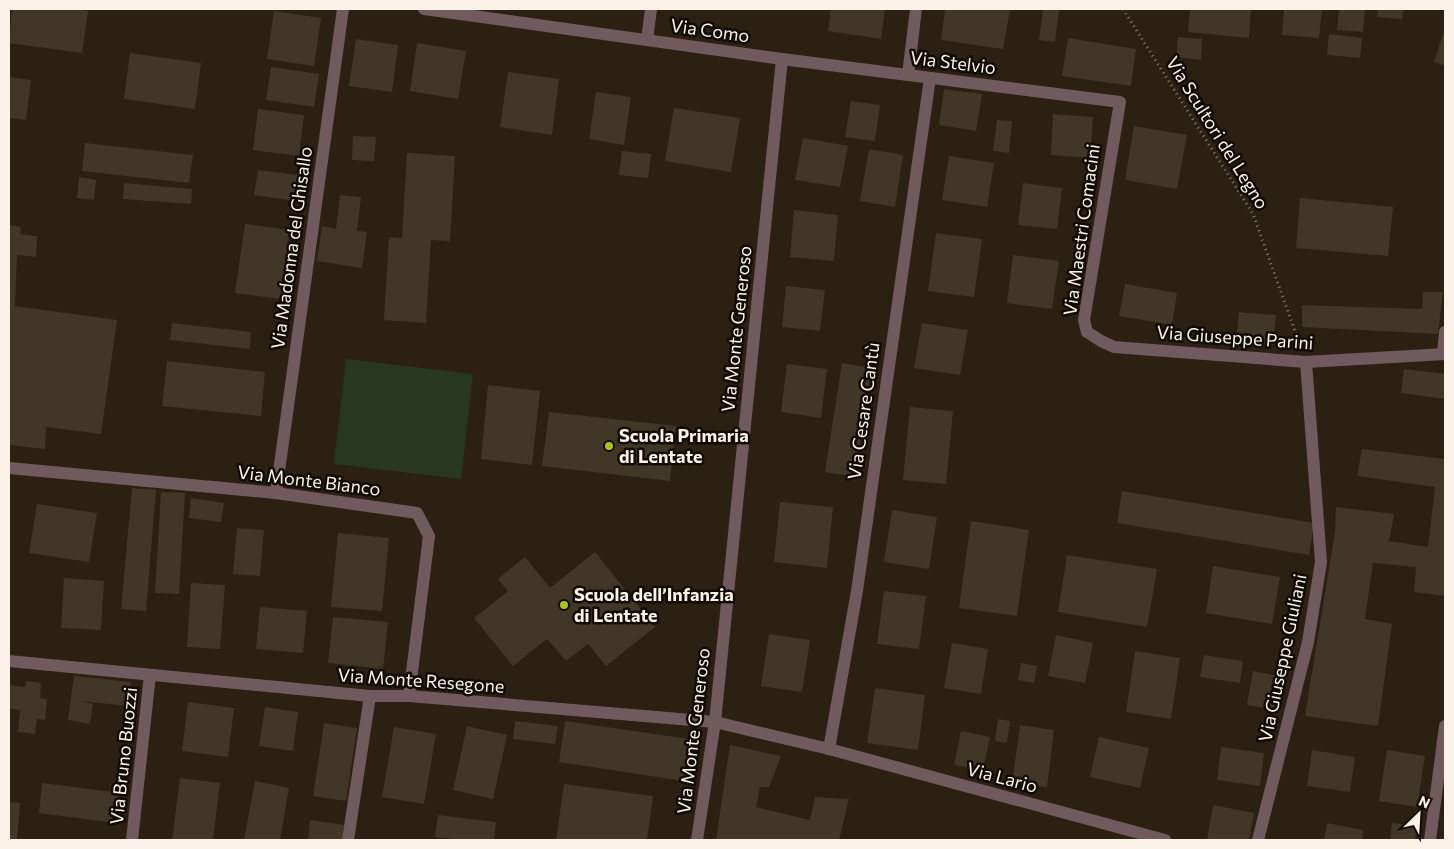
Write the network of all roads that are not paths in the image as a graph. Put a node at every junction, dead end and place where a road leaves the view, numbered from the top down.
1 (343, 9) edge
2 (424, 9) edge
3 (651, 9) edge
4 (916, 9) edge
5 (647, 40) junction
6 (782, 59) junction
7 (908, 75) junction
8 (930, 78) junction
9 (1120, 102) joint
10 (1445, 332) edge
11 (1114, 347) joint
12 (1444, 353) edge
13 (1306, 362) junction
14 (9, 468) edge
15 (276, 493) junction
16 (9, 661) edge
17 (150, 675) junction
18 (370, 696) junction
19 (409, 696) junction
20 (715, 722) junction
21 (1445, 726) edge
22 (829, 749) junction
23 (1440, 801) edge
24 (132, 840) edge
25 (348, 840) edge
26 (697, 840) edge
27 (1165, 840) edge
28 (1258, 840) edge
29 (1430, 840) edge

1 - 15 street, Via Madonna del Ghisallo
2 - 5 street, Via Como
3 - 5 street
4 - 7 street
5 - 6 street, Via Como
6 - 7 street, Via Stelvio
6 - 20 street, Via Monte Generoso
7 - 8 street, Via Stelvio
8 - 9 street, Via Stelvio
8 - 22 street, Via Cesare Cantù
9 - 11 street, Via Maestri Comacini
10 - 12 street
11 - 13 street, Via Giuseppe Parini
12 - 13 street, Via Giuseppe Parini
13 - 28 street, Via Giuseppe Giuliani
14 - 15 street, Via Monte Bianco
15 - 19 street, Via Monte Bianco
16 - 17 street, Via Monte Resegone
17 - 18 street, Via Monte Resegone
17 - 24 street, Via Bruno Buozzi
18 - 19 street, Via Monte Resegone
18 - 25 street
19 - 20 street, Via Monte Resegone
20 - 22 street, Via Monte Resegone
20 - 26 street, Via Monte Generoso
21 - 23 street
22 - 27 street, Via Lario
23 - 29 street

